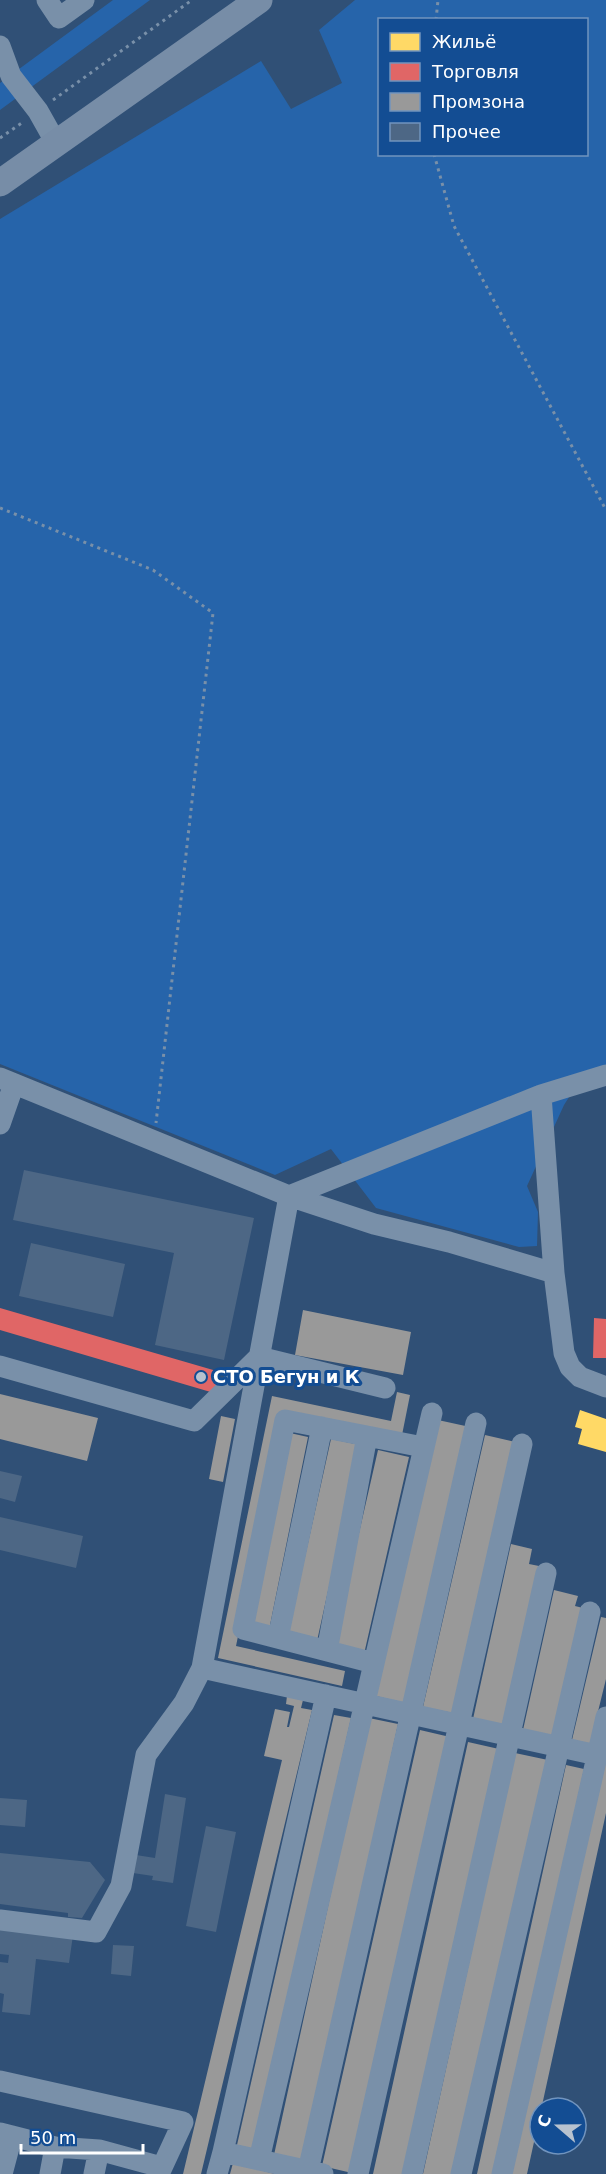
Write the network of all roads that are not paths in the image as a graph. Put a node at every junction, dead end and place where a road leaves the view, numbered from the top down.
1 (46, 0) edge
2 (84, 0) edge
3 (259, 0) edge
4 (1, 53) edge
5 (56, 144) junction
6 (0, 183) edge
7 (606, 1075) edge
8 (7, 1081) edge
9 (541, 1095) junction
10 (0, 1124) edge
11 (289, 1196) junction
12 (554, 1273) junction
13 (259, 1357) junction
14 (0, 1366) edge
15 (606, 1387) edge
16 (385, 1388) dead end
17 (432, 1413) dead end
18 (476, 1423) dead end
19 (322, 1427) junction
20 (367, 1436) junction
21 (522, 1444) dead end
22 (423, 1447) junction
23 (546, 1573) dead end
24 (590, 1612) dead end
25 (278, 1638) junction
26 (327, 1651) junction
27 (374, 1663) junction
28 (202, 1668) junction
29 (326, 1695) junction
30 (364, 1704) junction
31 (411, 1714) junction
32 (606, 1717) edge
33 (459, 1724) junction
34 (510, 1736) junction
35 (560, 1747) junction
36 (597, 1755) junction
37 (0, 1920) edge
38 (0, 2081) edge
39 (6, 2135) edge
40 (55, 2147) junction
41 (99, 2150) junction
42 (224, 2152) junction
43 (259, 2160) junction
44 (160, 2170) edge
45 (315, 2172) edge
46 (2, 2174) edge
47 (50, 2174) edge
48 (94, 2174) edge
49 (217, 2174) edge
50 (358, 2174) edge
51 (412, 2174) edge
52 (461, 2174) edge
53 (502, 2174) edge

1 - 2 street
3 - 5 main road
4 - 5 street
5 - 6 main road
7 - 9 street
8 - 10 street
8 - 11 street
9 - 11 street
9 - 12 street
11 - 12 street
11 - 13 street
12 - 15 street
13 - 14 street
13 - 16 street
13 - 28 street
17 - 22 street
18 - 31 street
19 - 20 street
19 - 25 street
19 - 25 street
20 - 22 street
20 - 26 street
21 - 33 street
22 - 27 street
23 - 34 street
24 - 35 street
25 - 26 street
26 - 27 street
27 - 30 street
28 - 29 street
28 - 37 street
29 - 30 street
29 - 42 street
30 - 31 street
30 - 43 street
31 - 33 street
31 - 45 street
32 - 36 street
33 - 34 street
33 - 50 street
34 - 35 street
34 - 51 street
35 - 36 street
35 - 52 street
36 - 53 street
38 - 44 street
39 - 40 street
39 - 46 street
40 - 41 street
40 - 47 street
41 - 44 street
41 - 48 street
42 - 43 street
42 - 49 street
43 - 45 street

